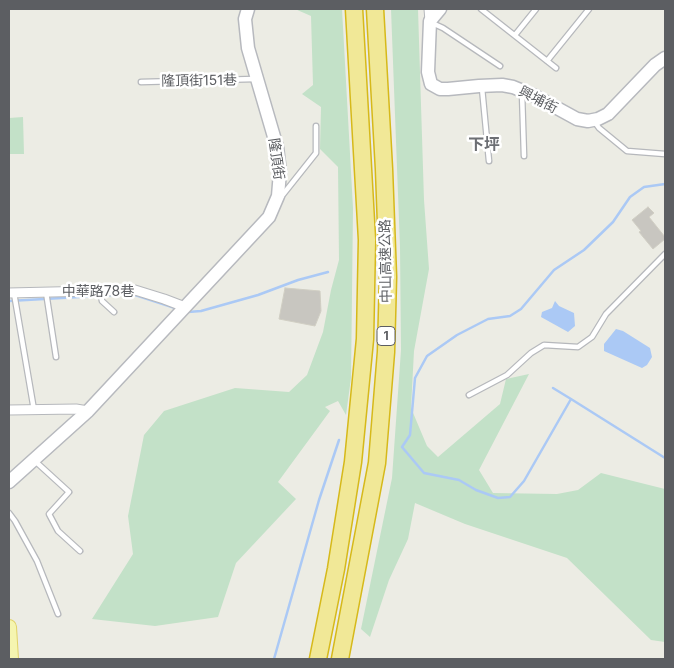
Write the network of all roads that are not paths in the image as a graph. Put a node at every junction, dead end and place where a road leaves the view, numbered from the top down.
1 (248, 9) edge
2 (354, 9) edge
3 (375, 9) edge
4 (440, 9) edge
5 (481, 9) edge
6 (536, 9) edge
7 (589, 9) edge
8 (429, 15) edge
9 (515, 36) junction
10 (665, 58) edge
11 (547, 61) junction
12 (500, 66) dead end
13 (556, 68) dead end
14 (256, 79) junction
15 (141, 82) dead end
16 (482, 86) junction
17 (522, 90) junction
18 (594, 120) junction
19 (316, 126) dead end
20 (665, 154) edge
21 (524, 156) dead end
22 (489, 161) dead end
23 (276, 204) junction
24 (665, 254) edge
25 (100, 291) junction
26 (11, 293) edge
27 (46, 293) junction
28 (181, 311) junction
29 (114, 312) dead end
30 (56, 357) dead end
31 (469, 395) dead end
32 (9, 410) edge
33 (34, 410) junction
34 (88, 411) junction
35 (34, 460) junction
36 (9, 482) edge
37 (9, 513) edge
38 (80, 551) dead end
39 (58, 614) dead end
40 (9, 627) edge
41 (11, 659) edge
42 (318, 659) edge
43 (340, 659) edge

1 - 14 street, 隆頂街
2 - 42 highway, 中山高速公路 / 1
3 - 43 highway, 中山高速公路 / 1
4 - 8 street
5 - 9 lane
6 - 9 lane
7 - 11 lane
8 - 12 lane
8 - 16 street, 興埔街
9 - 11 lane
10 - 18 street
11 - 13 lane
14 - 15 lane, 隆頂街151巷
14 - 23 street, 隆頂街
16 - 17 street, 興埔街
16 - 22 lane
17 - 18 street, 興埔街
17 - 21 lane
18 - 20 lane
19 - 23 lane
23 - 28 street, 隆頂街
24 - 31 lane
25 - 27 street, 中華路78巷
25 - 28 street, 中華路78巷
25 - 29 lane
26 - 27 street, 中華路78巷
26 - 33 lane
27 - 30 lane
28 - 34 street, 隆頂街
32 - 33 street
33 - 34 street
34 - 35 street, 隆頂街
35 - 36 street, 隆頂街
35 - 38 lane
37 - 39 lane
40 - 41 main road

